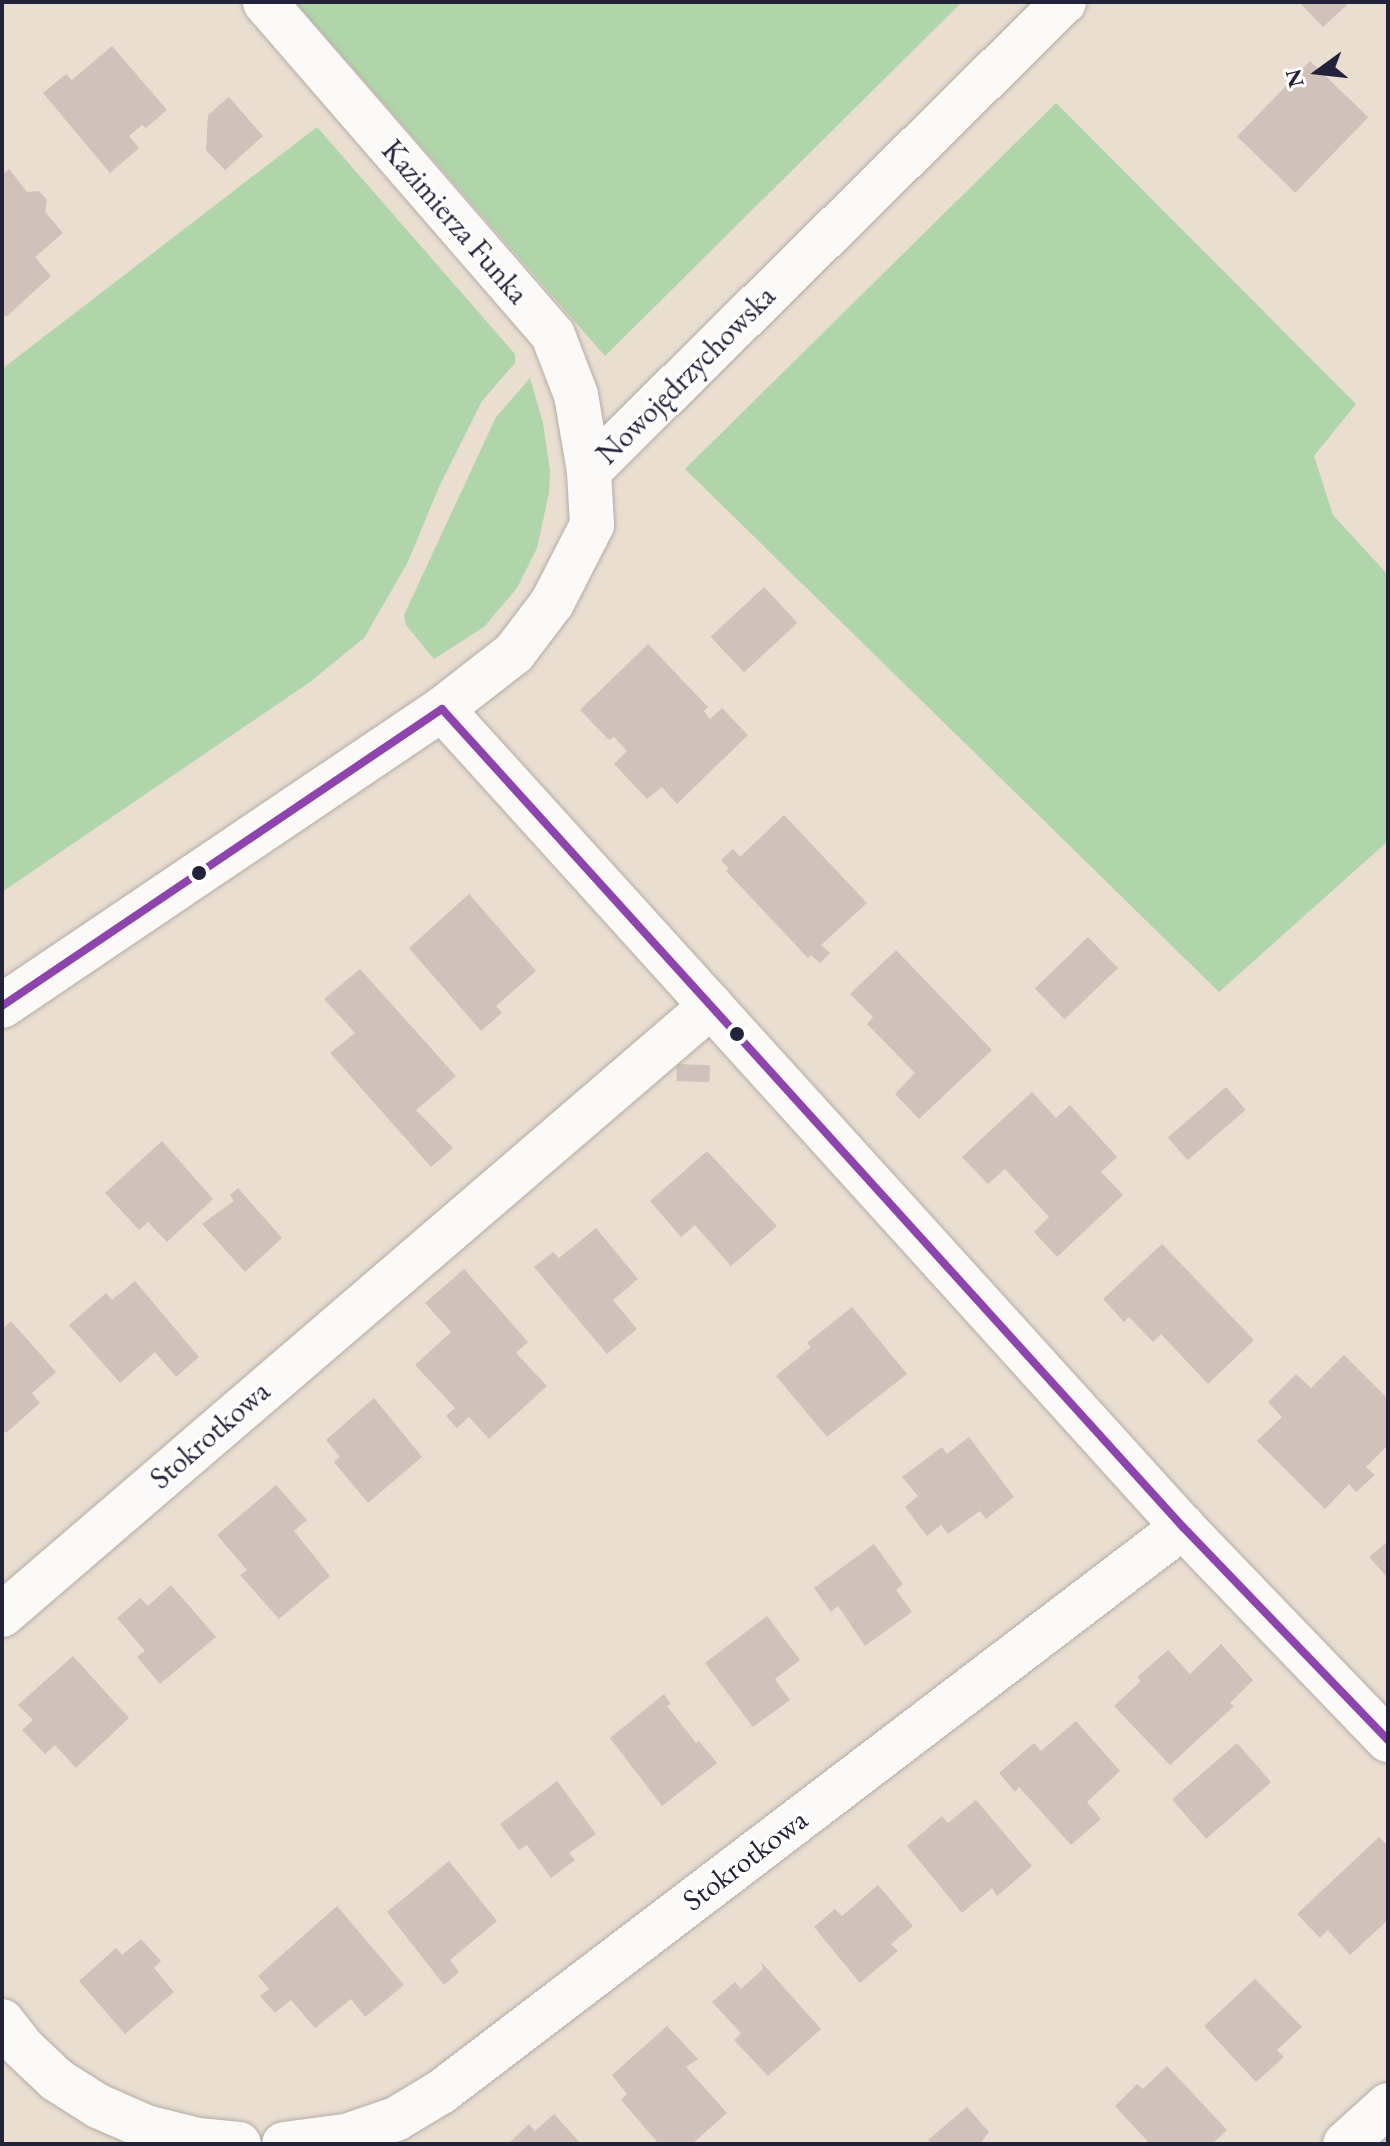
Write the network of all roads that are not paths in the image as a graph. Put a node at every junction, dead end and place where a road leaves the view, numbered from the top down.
1 (265, 2) edge
2 (1064, 2) edge
3 (589, 471) junction
4 (442, 709) junction
5 (2, 1006) edge
6 (711, 1006) junction
7 (1183, 1527) junction
8 (2, 1615) edge
9 (1388, 1740) edge
10 (2, 2021) edge
11 (1388, 2105) edge
12 (239, 2144) edge
13 (284, 2144) edge
14 (1345, 2144) edge

1 - 3 street, Kazimierza Funka
2 - 3 street, Nowojędrzychowska
3 - 4 street, Nowojędrzychowska
4 - 5 street, Nowojędrzychowska
4 - 6 street
6 - 7 street
6 - 8 street, Stokrotkowa
7 - 9 street
7 - 13 street, Stokrotkowa
10 - 12 street
11 - 14 street

